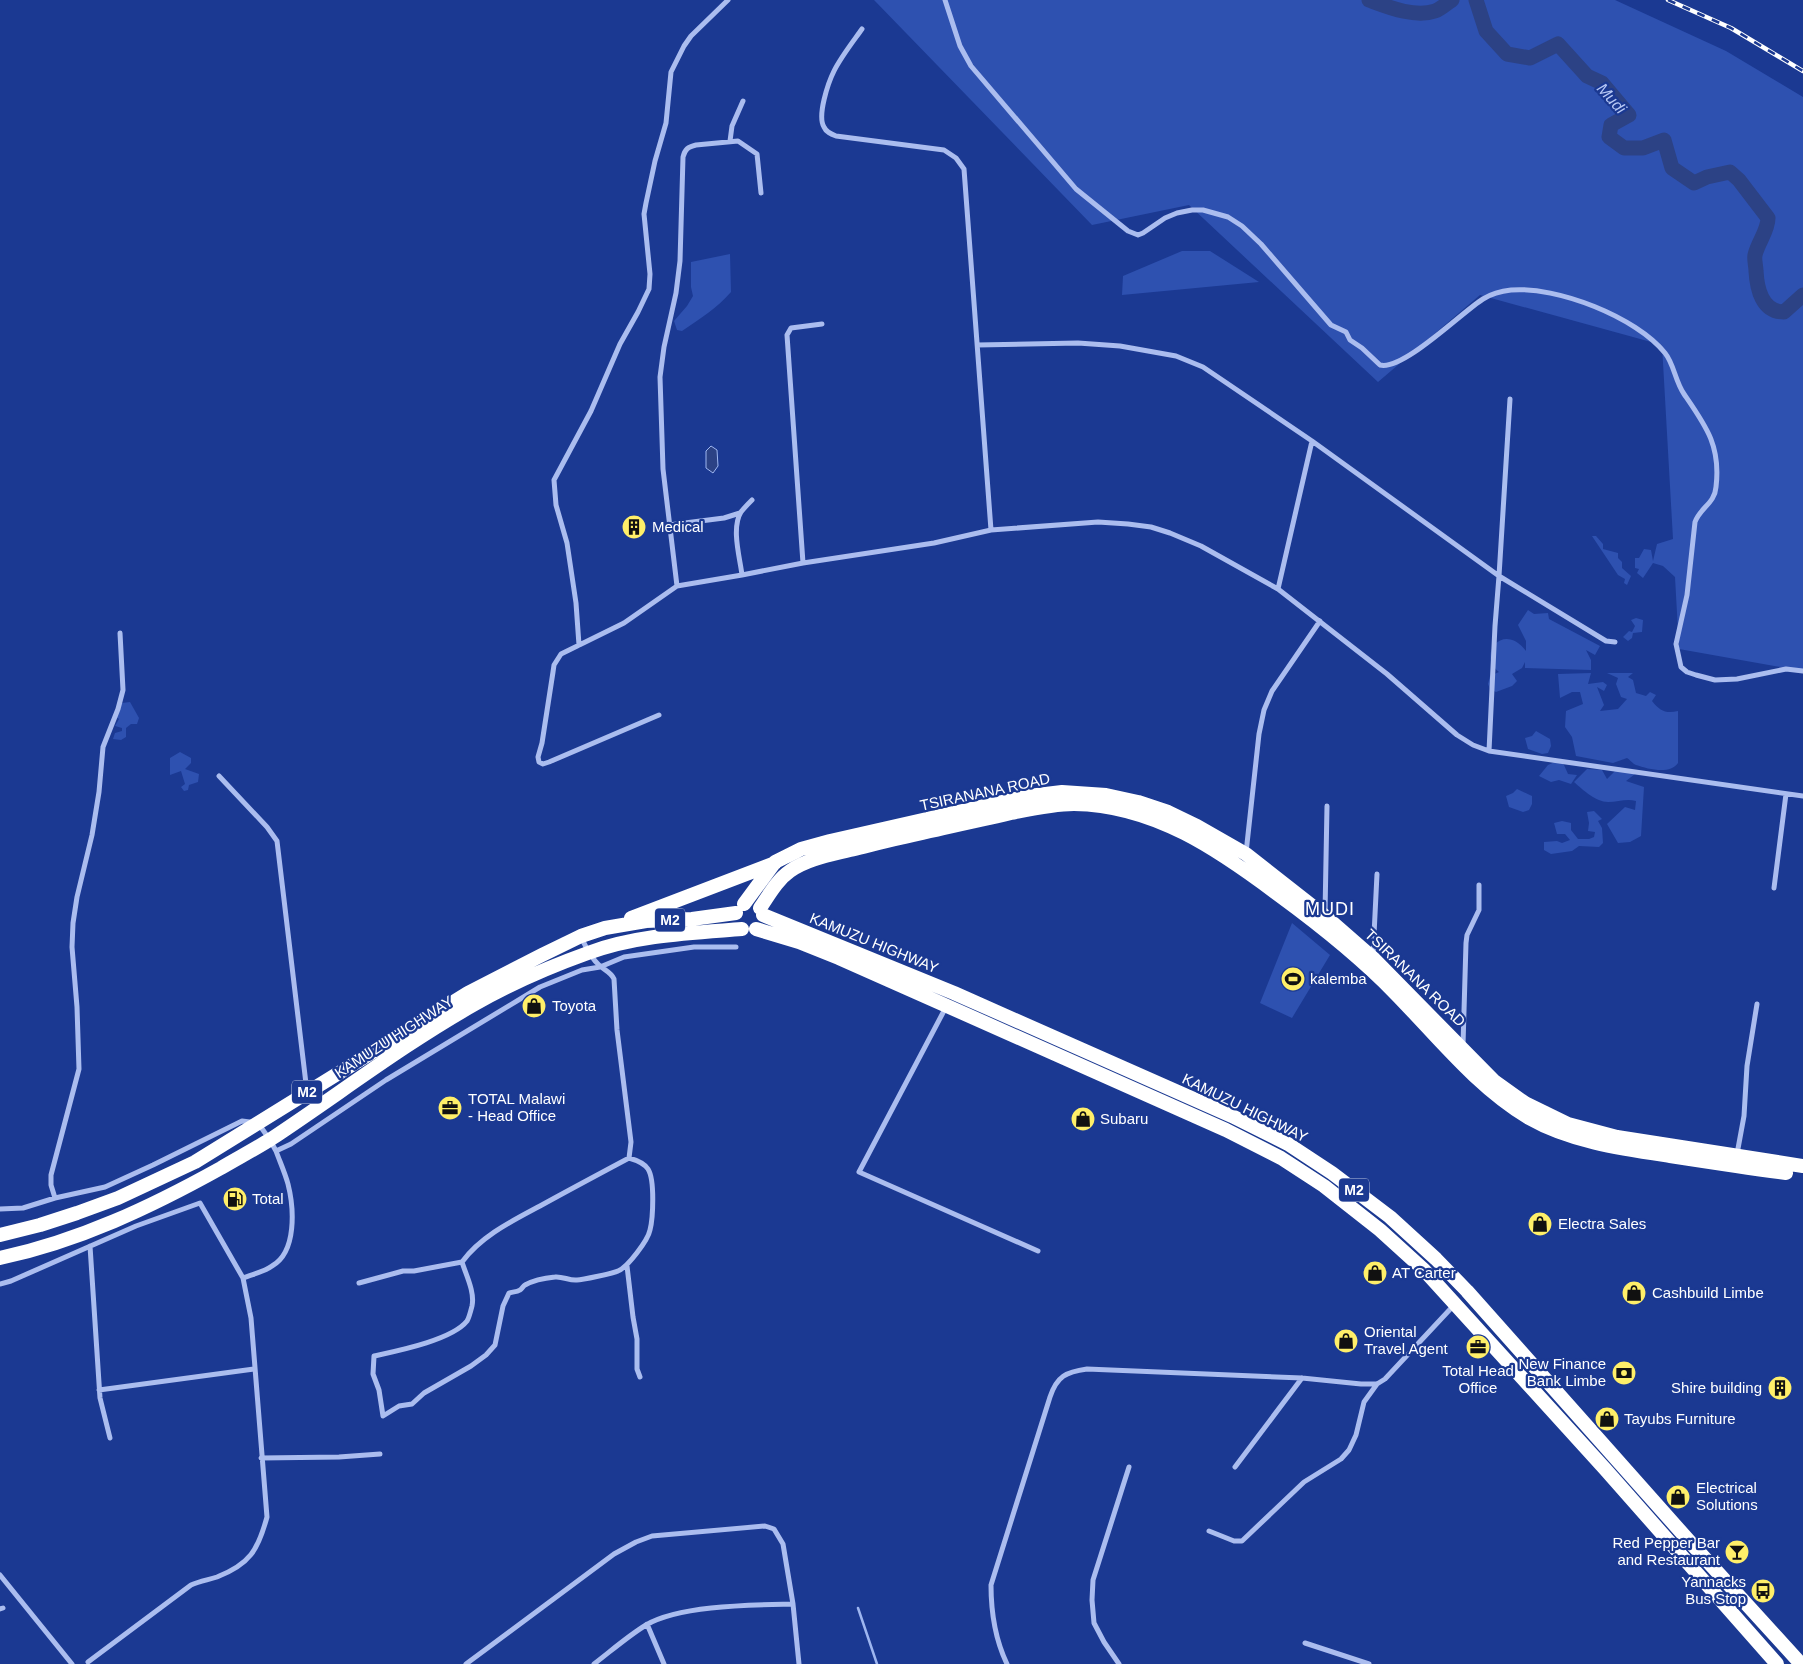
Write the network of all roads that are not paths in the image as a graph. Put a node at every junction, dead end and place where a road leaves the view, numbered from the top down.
1 (728, 0) edge
2 (945, 0) edge
3 (862, 29) dead end
4 (743, 101) dead end
5 (730, 141) junction
6 (761, 193) dead end
7 (822, 324) dead end
8 (977, 345) junction
9 (1510, 399) dead end
10 (1312, 441) junction
11 (752, 500) dead end
12 (740, 513) junction
13 (669, 525) junction
14 (991, 530) junction
15 (803, 563) junction
16 (742, 575) junction
17 (1499, 576) junction
18 (677, 586) junction
19 (1278, 589) junction
20 (1320, 621) junction
21 (120, 633) dead end
22 (1615, 642) dead end
23 (579, 645) junction
24 (1803, 671) edge
25 (659, 715) dead end
26 (1489, 751) junction
27 (219, 776) dead end
28 (1786, 794) junction
29 (1803, 796) edge
30 (1327, 806) dead end
31 (1243, 860) junction
32 (775, 862) junction
33 (1377, 874) dead end
34 (1479, 885) dead end
35 (1774, 888) dead end
36 (740, 908) junction
37 (762, 911) junction
38 (1325, 916) junction
39 (605, 928) junction
40 (749, 929) junction
41 (581, 936) junction
42 (736, 947) dead end
43 (588, 953) junction
44 (1373, 958) junction
45 (600, 966) junction
46 (1757, 1004) dead end
47 (948, 1005) junction
48 (1463, 1048) junction
49 (307, 1092) junction
50 (258, 1123) junction
51 (273, 1146) junction
52 (1736, 1156) junction
53 (629, 1158) junction
54 (1803, 1166) edge
55 (1803, 1175) edge
56 (55, 1198) junction
57 (0, 1209) edge
58 (0, 1235) edge
59 (90, 1246) junction
60 (1038, 1251) dead end
61 (0, 1258) edge
62 (462, 1262) junction
63 (627, 1266) junction
64 (243, 1278) junction
65 (359, 1282) dead end
66 (0, 1284) edge
67 (1456, 1304) junction
68 (254, 1369) junction
69 (640, 1377) dead end
70 (1302, 1378) junction
71 (1377, 1384) junction
72 (100, 1390) junction
73 (110, 1438) dead end
74 (380, 1454) dead end
75 (261, 1458) junction
76 (1129, 1467) dead end
77 (1235, 1467) dead end
78 (1209, 1531) dead end
79 (0, 1575) edge
80 (793, 1604) junction
81 (647, 1624) junction
82 (1305, 1643) dead end
83 (88, 1662) dead end
84 (72, 1664) edge
85 (466, 1664) edge
86 (594, 1664) edge
87 (664, 1664) edge
88 (799, 1664) edge
89 (1007, 1664) edge
90 (1119, 1664) edge
91 (1370, 1664) edge
92 (1777, 1664) edge
93 (1801, 1664) edge

1 - 23 street
2 - 24 street
3 - 8 street
4 - 5 street
5 - 6 street
5 - 13 street
7 - 15 street
8 - 10 street
8 - 14 street
9 - 17 street
10 - 17 street
10 - 19 street
11 - 12 street
12 - 13 street
12 - 16 street
13 - 18 street
14 - 15 street
14 - 19 street
15 - 16 street
16 - 18 street
17 - 22 street
17 - 26 street
18 - 23 street
19 - 20 street
20 - 26 street
20 - 31 street
21 - 56 street
23 - 25 street
26 - 28 street
27 - 49 street
28 - 29 street
28 - 35 street
30 - 38 street
31 - 32 highway, TSIRANANA ROAD
31 - 37 highway, TSIRANANA ROAD
31 - 38 highway, TSIRANANA ROAD
31 - 55 highway, TSIRANANA ROAD
32 - 36 highway, TSIRANANA ROAD
32 - 39 highway
33 - 44 street
34 - 48 street
36 - 37 highway, M2
36 - 39 highway, KAMUZU HIGHWAY / M2
36 - 40 highway
37 - 40 highway
37 - 93 highway, KAMUZU HIGHWAY / M2
38 - 44 highway, TSIRANANA ROAD
39 - 41 highway, KAMUZU HIGHWAY / M2
40 - 43 highway, KAMUZU HIGHWAY / M2
40 - 47 highway, KAMUZU HIGHWAY / M2
41 - 43 street
41 - 49 highway, KAMUZU HIGHWAY / M2
42 - 45 street
43 - 45 street
43 - 51 highway, KAMUZU HIGHWAY / M2
44 - 48 highway, TSIRANANA ROAD
45 - 51 street
45 - 53 street
46 - 52 street
47 - 60 street
47 - 67 highway, KAMUZU HIGHWAY / M2
48 - 52 highway, TSIRANANA ROAD
49 - 50 highway, KAMUZU HIGHWAY / M2
50 - 51 street
50 - 56 street
50 - 58 highway, KAMUZU HIGHWAY / M2
51 - 61 highway, KAMUZU HIGHWAY / M2
51 - 64 street
52 - 54 highway, TSIRANANA ROAD
53 - 62 street
53 - 63 street
56 - 57 street
59 - 64 street
59 - 66 street
59 - 72 street
62 - 63 street
62 - 65 street
63 - 69 street
64 - 68 street
67 - 71 street
67 - 92 highway, KAMUZU HIGHWAY / M2
68 - 72 street
68 - 75 street
70 - 71 street
70 - 77 street
70 - 89 street
71 - 78 street
72 - 73 street
74 - 75 street
75 - 83 street
76 - 90 street
79 - 84 street
80 - 81 street
80 - 85 street
80 - 88 street
81 - 86 street
81 - 87 street
82 - 91 street

